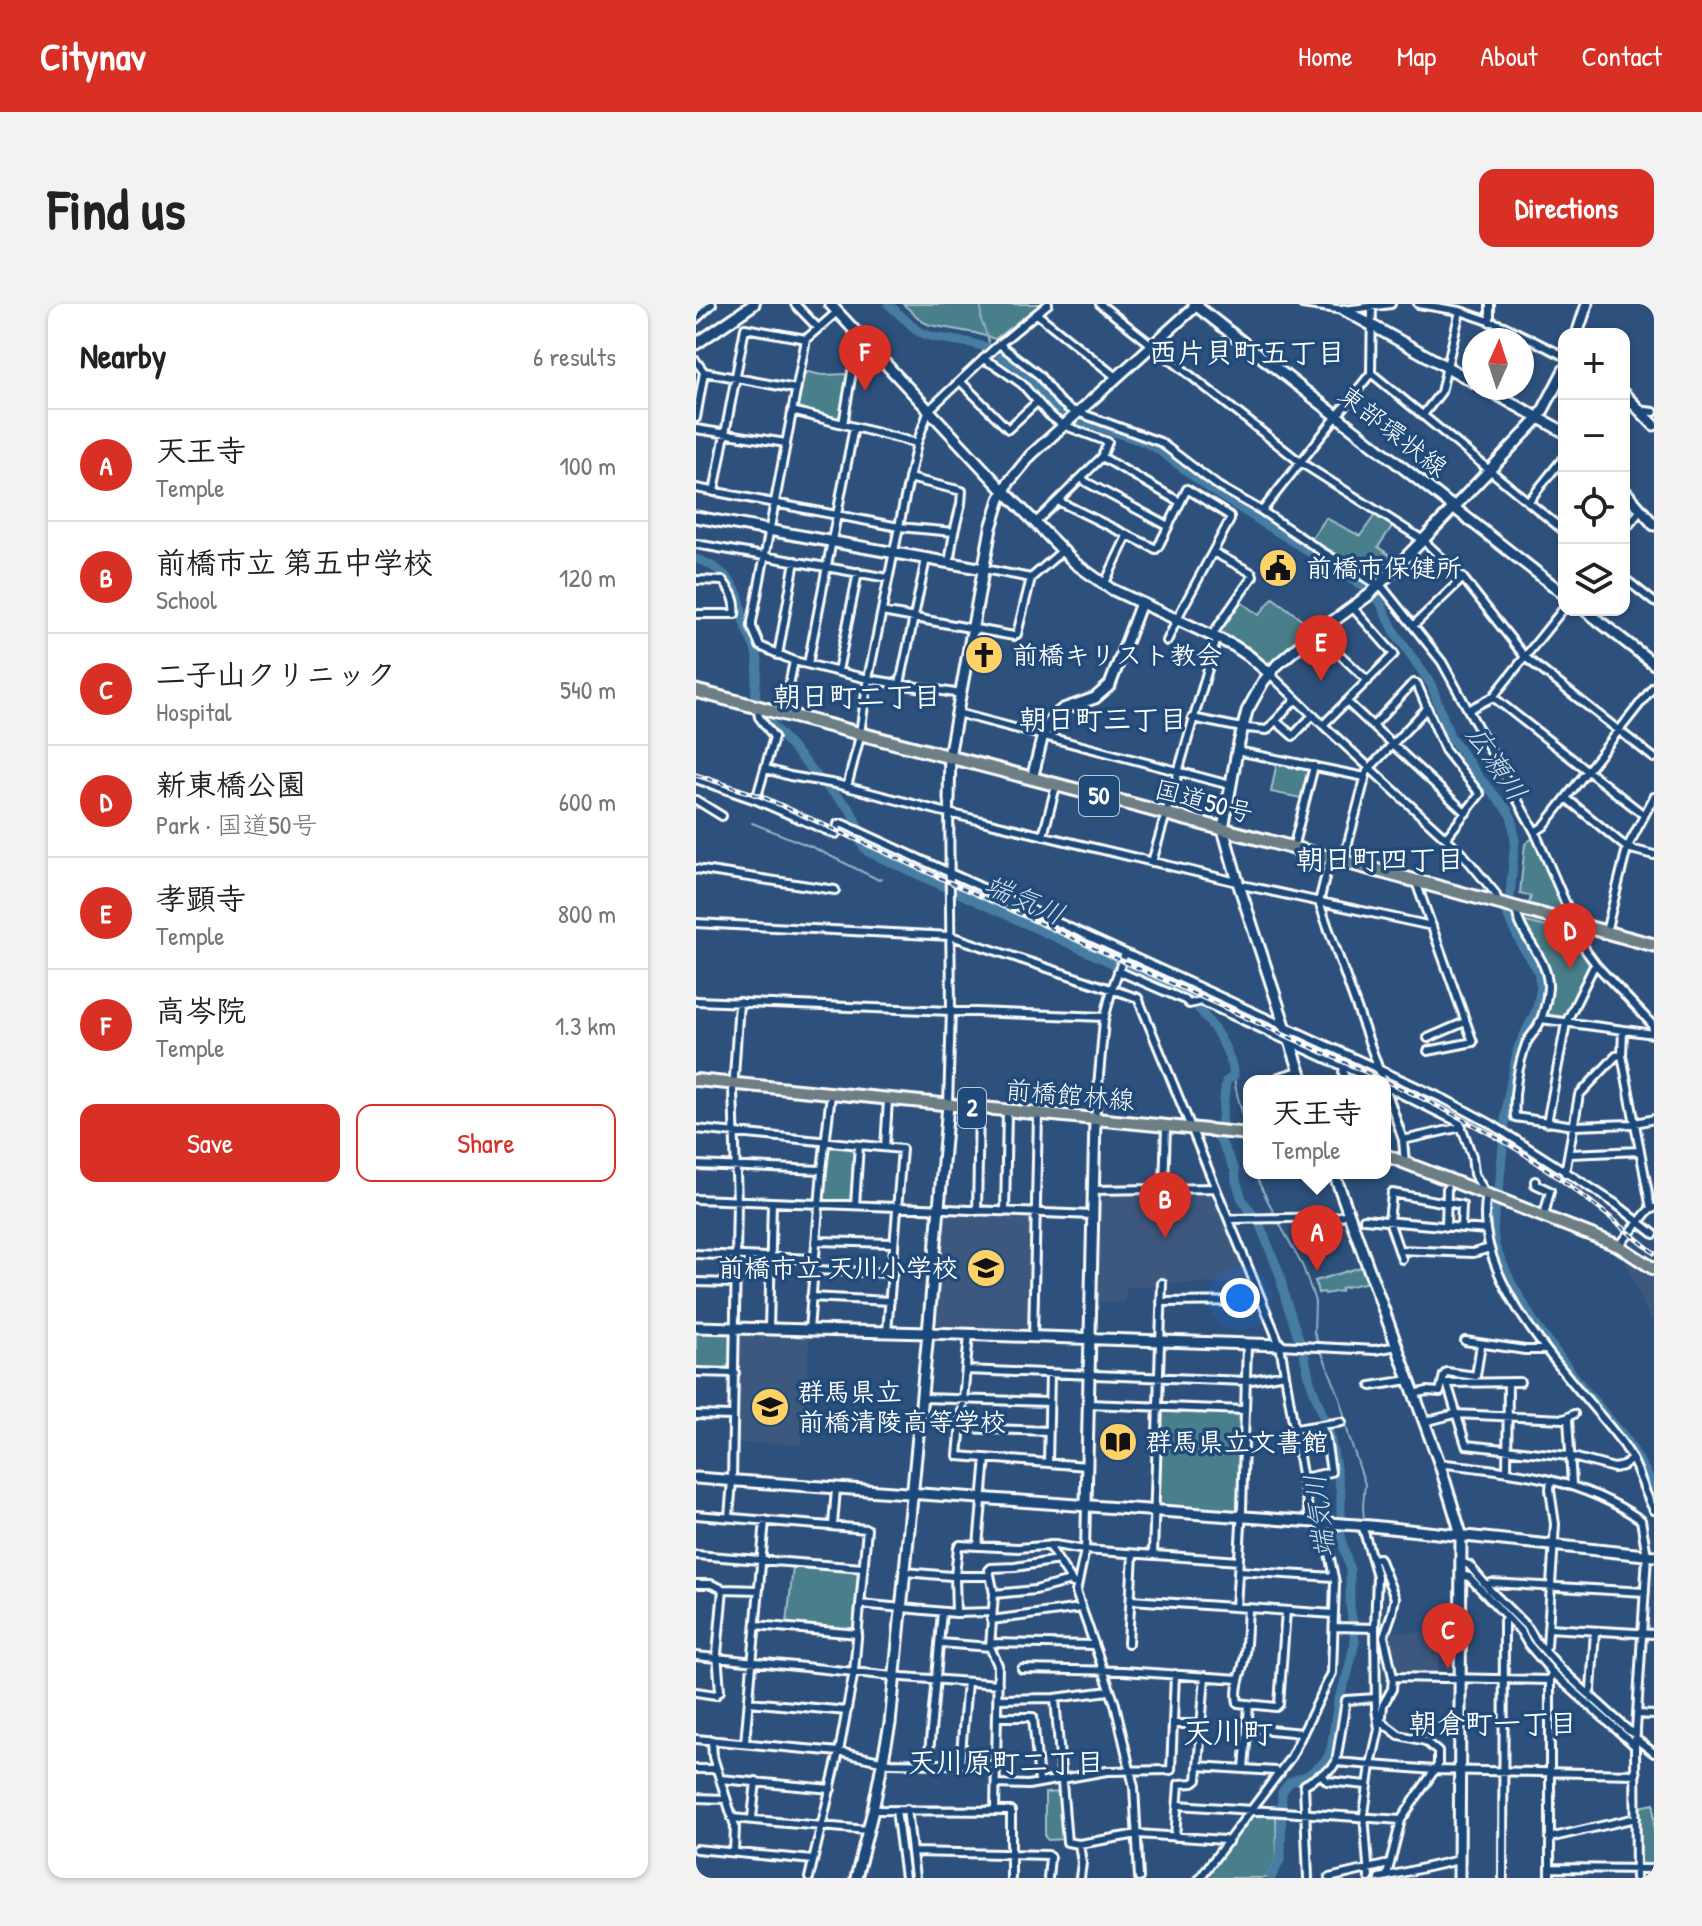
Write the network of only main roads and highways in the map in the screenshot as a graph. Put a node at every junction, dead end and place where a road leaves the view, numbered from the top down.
1 (696, 691) edge
2 (1654, 945) edge
3 (696, 1080) edge
4 (1243, 1133) edge
5 (1391, 1157) edge
6 (1654, 1269) edge

1 - 2 highway, 国道50号 / 50
3 - 4 main road, 前橋館林線 / 2
5 - 6 main road

